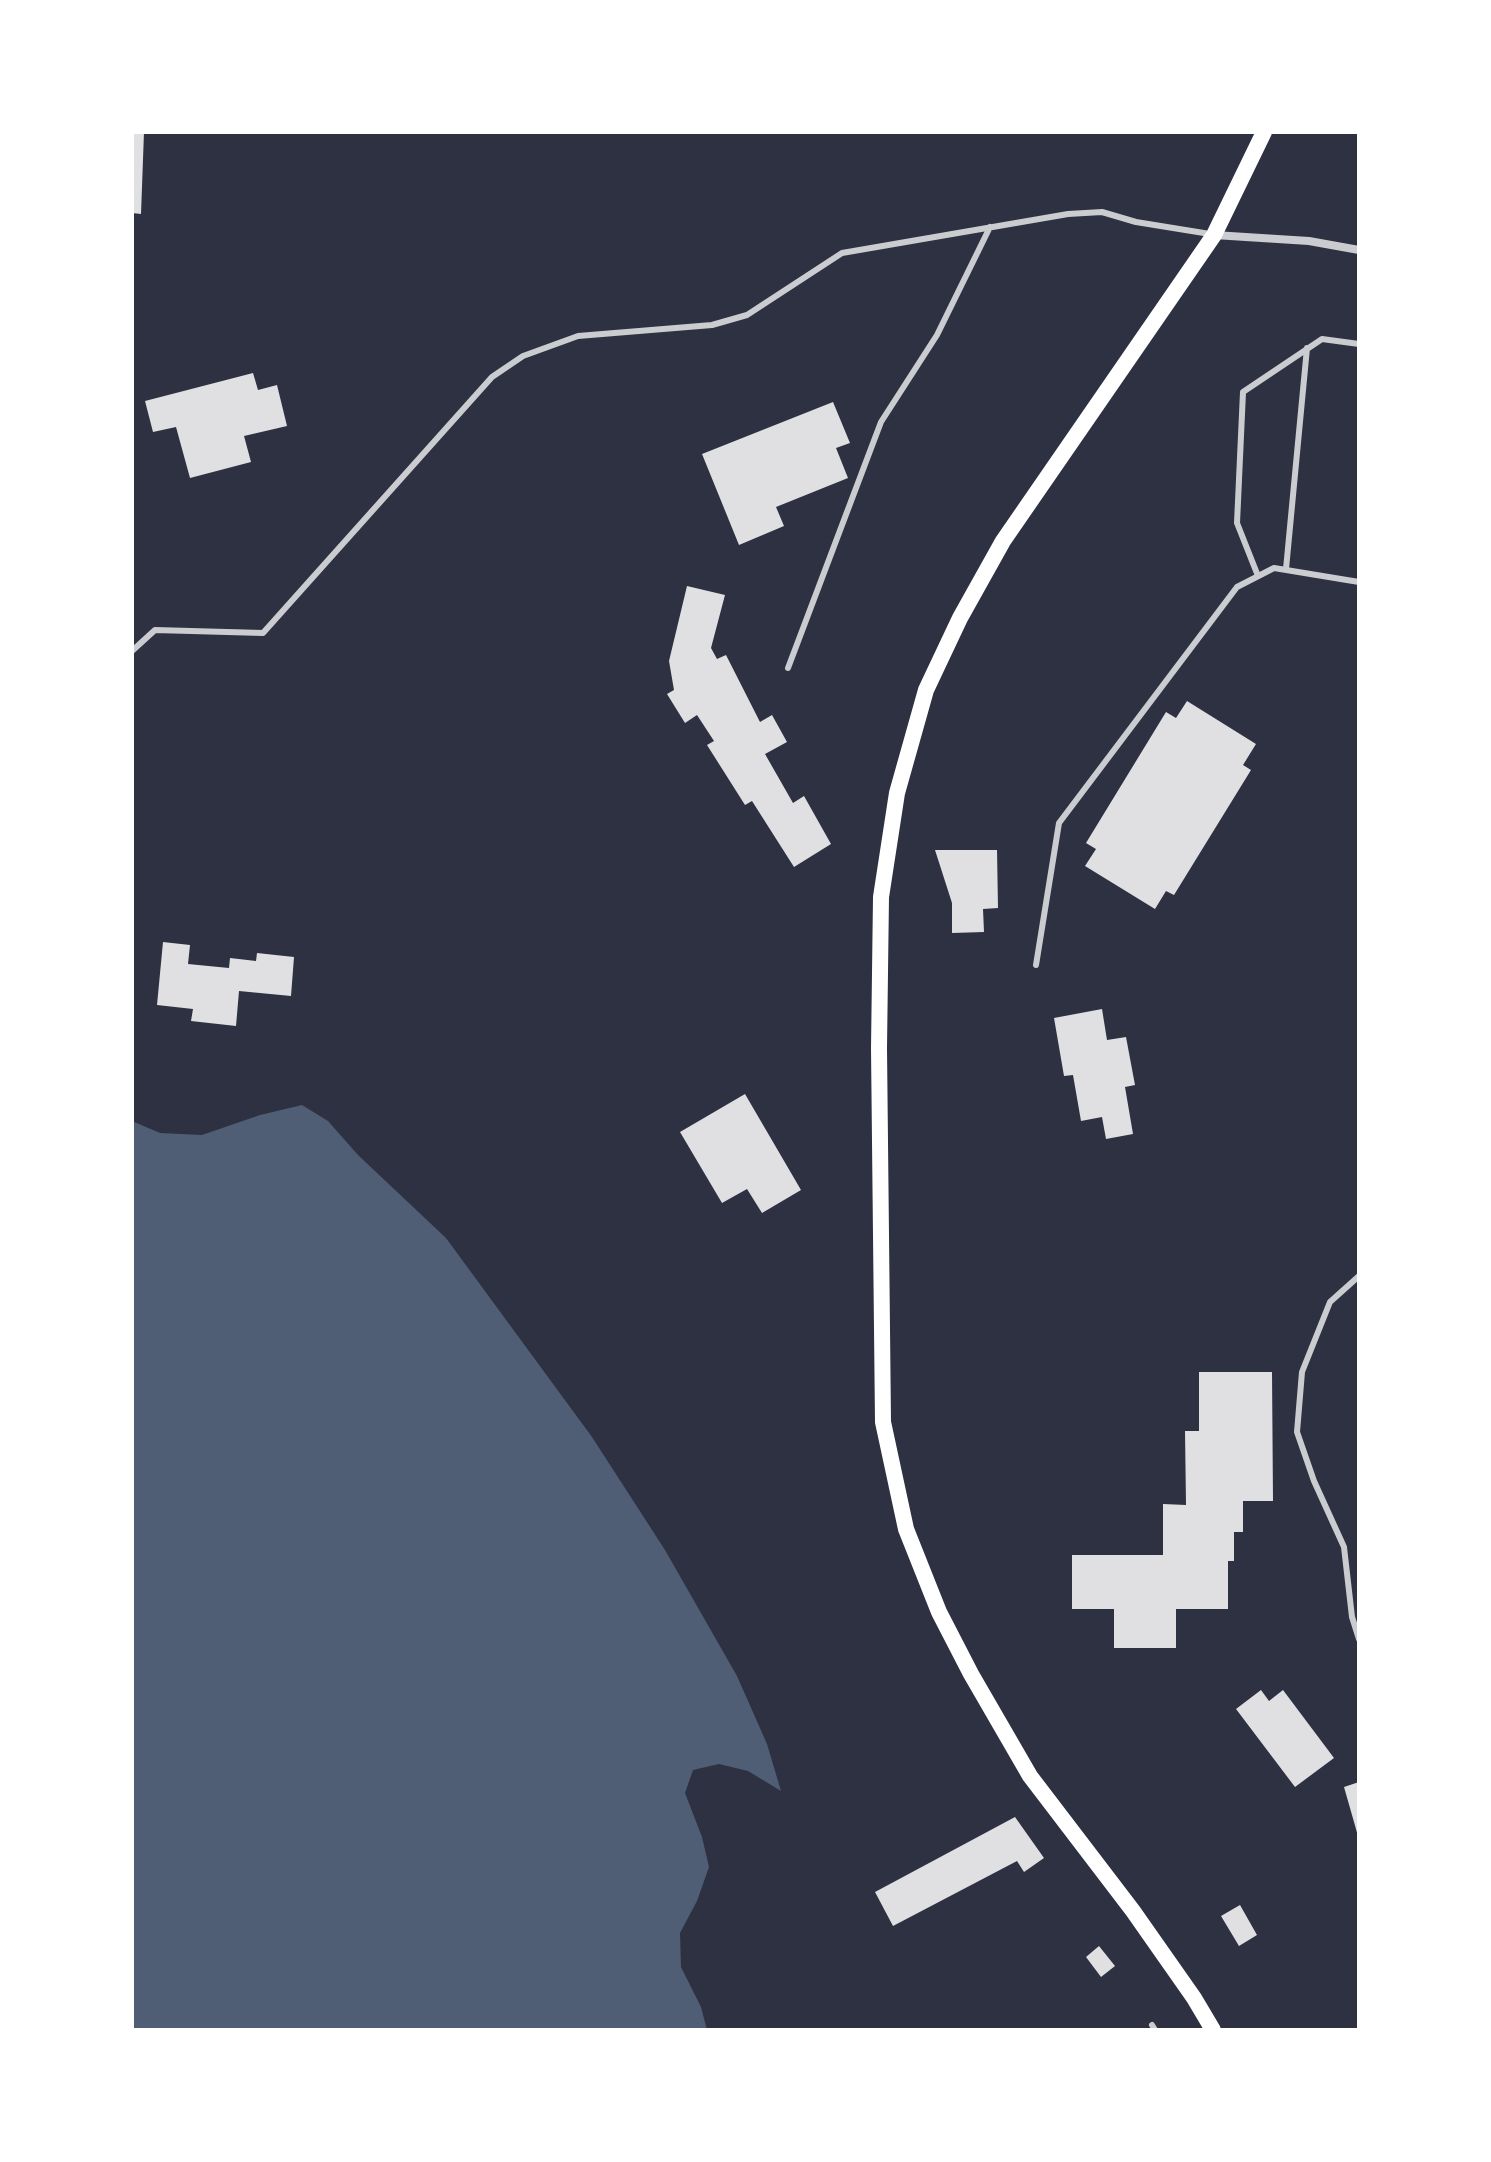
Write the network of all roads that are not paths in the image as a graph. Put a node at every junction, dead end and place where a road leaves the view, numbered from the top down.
1 (1264, 132) edge
2 (990, 227) junction
3 (1214, 235) junction
4 (1359, 250) edge
5 (1359, 344) edge
6 (1307, 348) junction
7 (1286, 569) junction
8 (1258, 576) junction
9 (1359, 582) edge
10 (132, 651) edge
11 (788, 668) dead end
12 (1036, 965) dead end
13 (1359, 1276) edge
14 (1359, 1639) edge
15 (1213, 2030) edge

1 - 3 main road
2 - 3 lane
2 - 10 lane
2 - 11 lane
3 - 4 street
3 - 15 main road
5 - 6 lane
6 - 7 lane
6 - 8 lane
7 - 8 lane
7 - 9 lane
8 - 12 lane
13 - 14 lane

